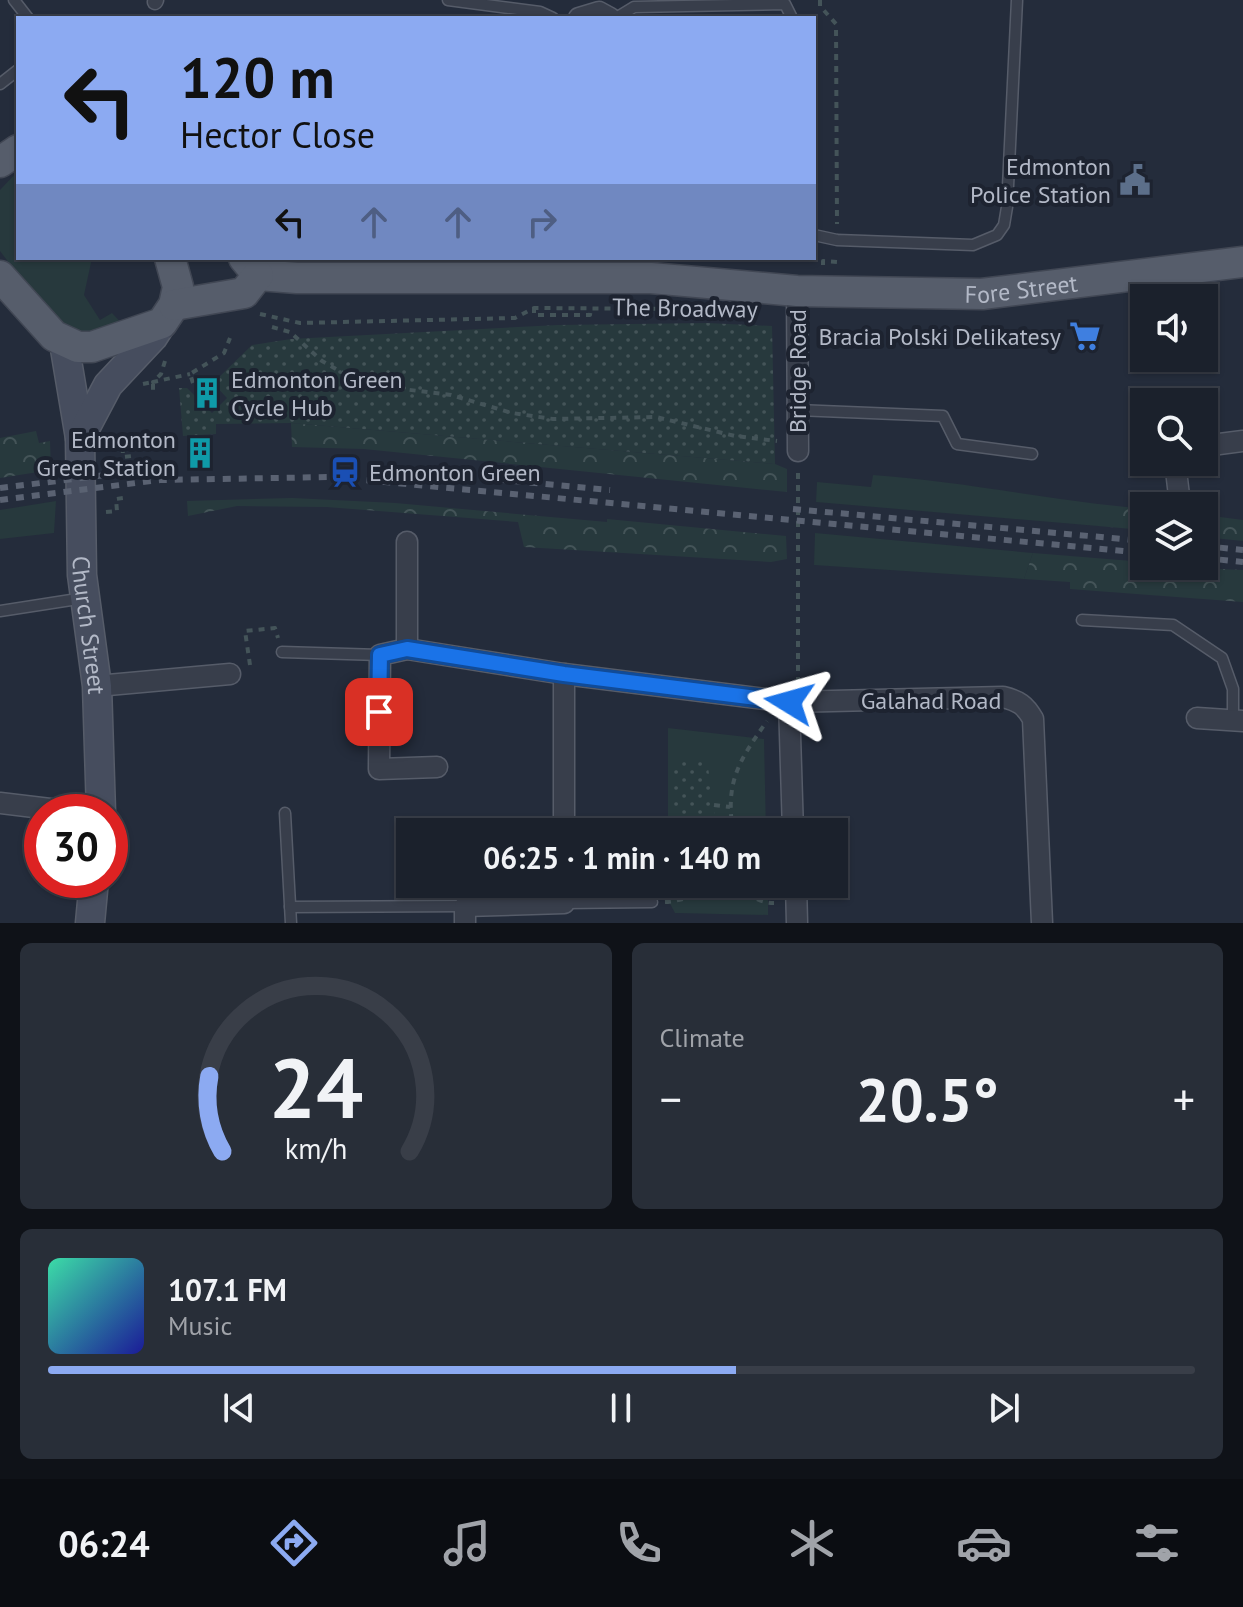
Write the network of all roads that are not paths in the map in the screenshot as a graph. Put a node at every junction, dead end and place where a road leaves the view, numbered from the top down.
1 (14, 0) edge
2 (448, 0) edge
3 (1017, 0) edge
4 (598, 12) edge
5 (26, 16) edge
6 (549, 16) edge
7 (791, 16) edge
8 (16, 72) edge
9 (0, 84) edge
10 (816, 235) edge
11 (171, 260) edge
12 (1243, 262) edge
13 (251, 266) edge
14 (0, 276) edge
15 (591, 281) edge
16 (797, 291) junction
17 (168, 314) junction
18 (64, 343) junction
19 (797, 410) junction
20 (80, 438) junction
21 (1243, 441) edge
22 (1218, 444) edge
23 (797, 445) road end
24 (1032, 454) dead end
25 (407, 542) dead end
26 (84, 598) junction
27 (0, 611) edge
28 (1082, 620) dead end
29 (407, 649) junction
30 (282, 652) road end
31 (380, 655) junction
32 (230, 674) road end
33 (564, 674) junction
34 (97, 686) junction
35 (789, 702) junction
36 (1197, 718) dead end
37 (1238, 721) edge
38 (437, 767) dead end
39 (100, 794) edge
40 (0, 803) edge
41 (24, 806) edge
42 (285, 813) dead end
43 (564, 818) edge
44 (793, 818) edge
45 (92, 898) edge
46 (544, 898) edge
47 (608, 898) edge
48 (652, 902) road end
49 (290, 907) junction
50 (465, 914) edge
51 (90, 923) edge
52 (291, 923) edge
53 (1042, 923) edge

1 - 5 lane
2 - 6 lane
3 - 10 lane
4 - 7 lane
8 - 9 lane
11 - 17 main road
12 - 16 main road, Fore Street
13 - 15 main road, The Broadway
13 - 17 main road, The Broadway
14 - 18 main road
15 - 16 main road, The Broadway
16 - 19 street, Bridge Road
17 - 18 main road, The Broadway
17 - 20 main road, Church Street
18 - 20 main road, Church Street
19 - 23 street, Bridge Road
19 - 24 lane
20 - 26 main road, Church Street
21 - 22 street
25 - 29 street
26 - 27 lane
26 - 34 main road, Church Street
28 - 37 lane
29 - 31 street, Galahad Road
29 - 33 street, Galahad Road
30 - 31 lane
31 - 38 street
32 - 34 street
33 - 35 street, Galahad Road
33 - 43 street
34 - 39 main road, Church Street
35 - 44 street
35 - 53 street, Galahad Road
36 - 37 street
40 - 41 street
42 - 49 lane
45 - 51 main road
46 - 50 street
47 - 48 lane
49 - 50 lane
49 - 52 lane

